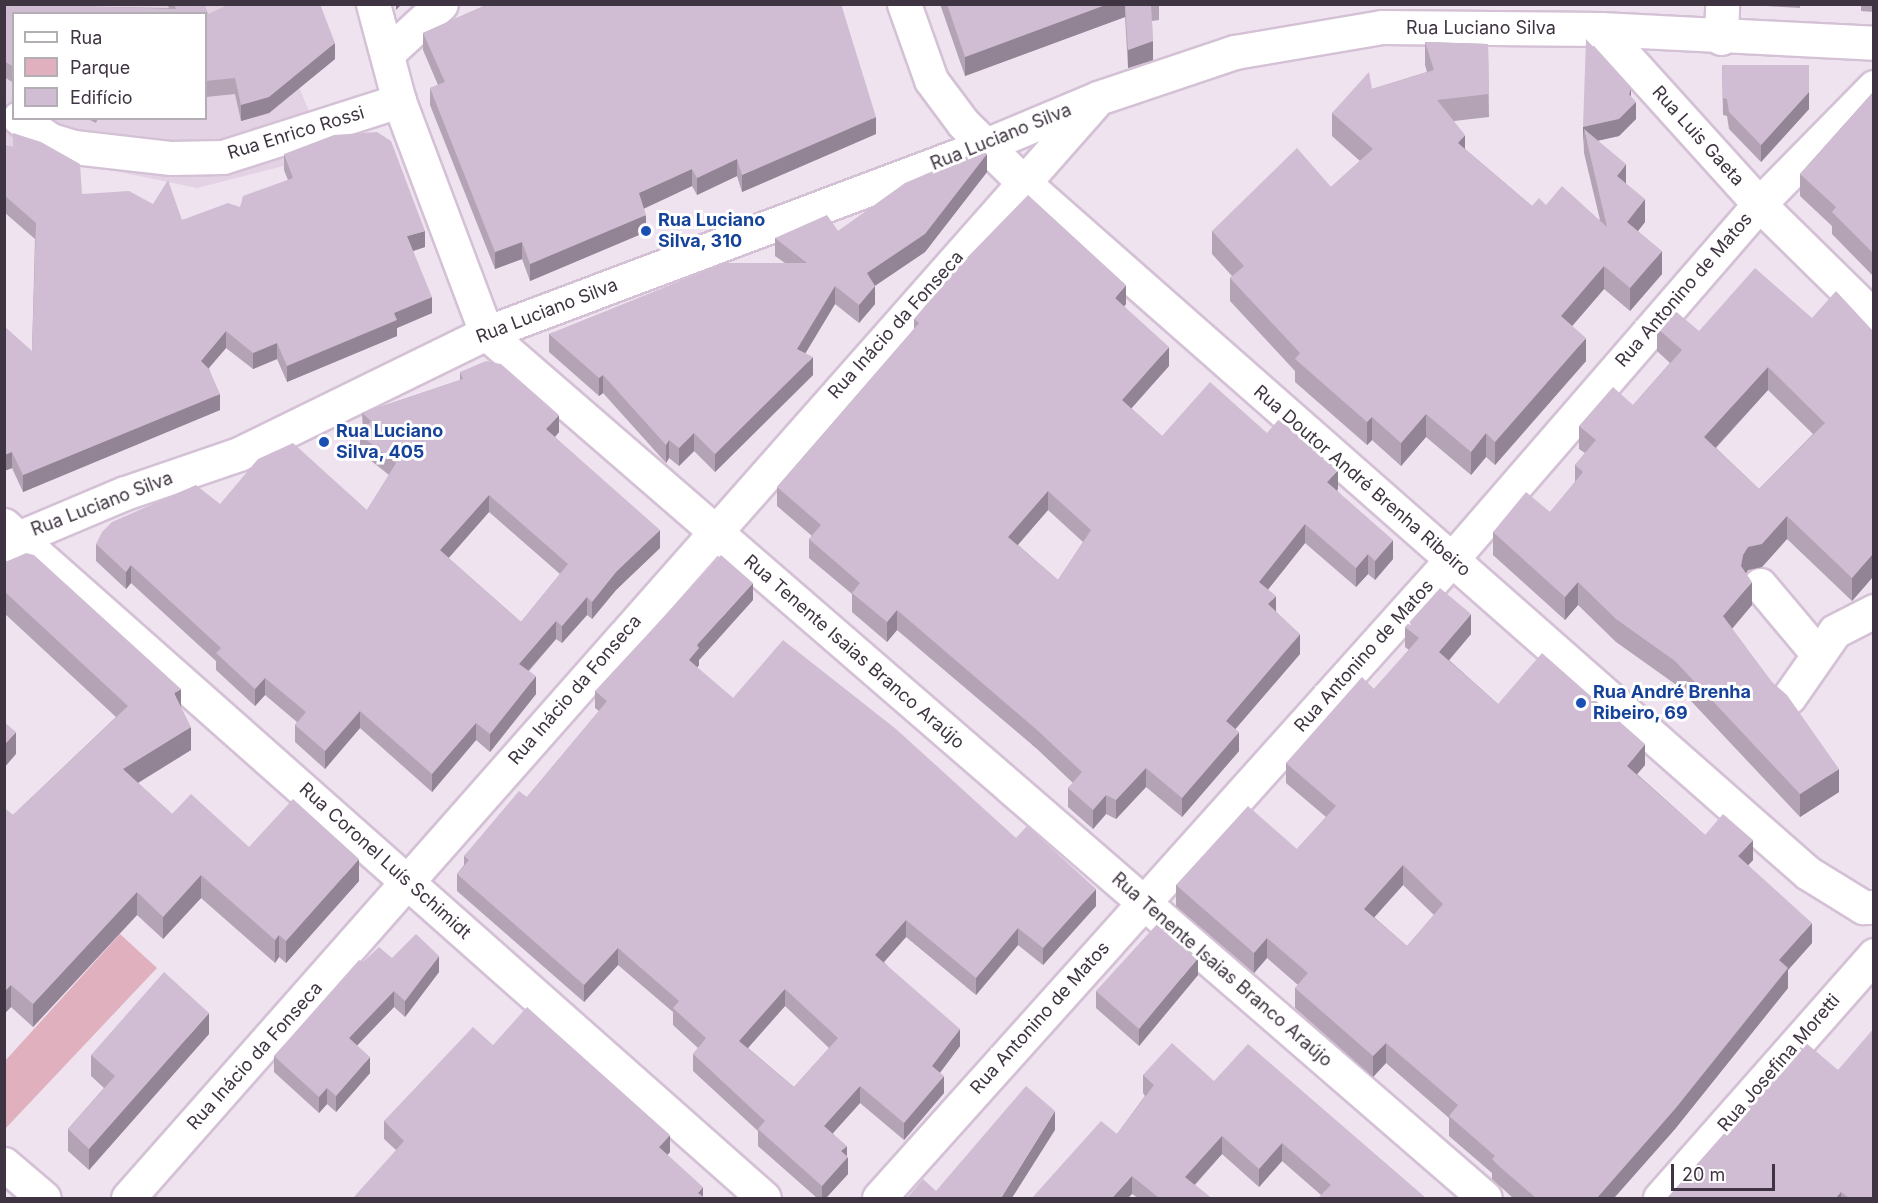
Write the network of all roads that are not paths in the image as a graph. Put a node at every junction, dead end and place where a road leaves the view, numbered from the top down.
1 (373, 4) edge
2 (441, 4) edge
3 (904, 4) edge
4 (1722, 4) edge
5 (1601, 29) junction
6 (1721, 38) junction
7 (1874, 43) edge
8 (388, 53) junction
9 (1874, 87) edge
10 (1098, 98) junction
11 (399, 102) junction
12 (22, 120) edge
13 (986, 145) junction
14 (1023, 182) junction
15 (1759, 204) junction
16 (1874, 316) edge
17 (486, 333) junction
18 (712, 531) junction
19 (9, 535) edge
20 (1451, 560) junction
21 (1760, 585) dead end
22 (1874, 611) edge
23 (1818, 654) junction
24 (1790, 697) edge
25 (410, 883) junction
26 (1144, 901) junction
27 (1874, 907) edge
28 (1874, 955) edge
29 (4, 1164) edge
30 (44, 1198) edge
31 (128, 1198) edge
32 (764, 1198) edge
33 (879, 1198) edge
34 (1485, 1198) edge
35 (1660, 1198) edge

1 - 8 street, Rua Tenente Isaias Branco Araújo
2 - 8 street
3 - 13 street, Rua Doutor André Brenha Ribeiro
4 - 6 street
5 - 6 street, Rua Luciano Silva
5 - 10 street, Rua Luciano Silva
5 - 15 street, Rua Luis Gaeta
6 - 7 street, Rua Luciano Silva
8 - 11 street, Rua Tenente Isaias Branco Araújo
9 - 15 street, Rua Antonino de Matos
10 - 13 street, Rua Luciano Silva
10 - 14 street, Rua Luciano Silva
11 - 12 street, Rua Enrico Rossi
11 - 17 street, Rua Tenente Isaias Branco Araújo
13 - 14 street, Rua Doutor André Brenha Ribeiro
13 - 17 street, Rua Luciano Silva
14 - 18 street, Rua Inácio da Fonseca
14 - 20 street, Rua Doutor André Brenha Ribeiro
15 - 16 street, Rua Luis Gaeta
15 - 20 street, Rua Antonino de Matos
17 - 18 street, Rua Tenente Isaias Branco Araújo
17 - 19 street, Rua Luciano Silva
18 - 25 street, Rua Inácio da Fonseca
18 - 26 street, Rua Tenente Isaias Branco Araújo
19 - 25 street, Rua Coronel Luís Schimidt
20 - 26 street, Rua Antonino de Matos
20 - 27 street, Rua Doutor André Brenha Ribeiro
21 - 23 street
22 - 23 street
23 - 24 street
25 - 31 street, Rua Inácio da Fonseca
25 - 32 street, Rua Coronel Luís Schimidt
26 - 33 street, Rua Antonino de Matos
26 - 34 street, Rua Tenente Isaias Branco Araújo
28 - 35 street, Rua Josefina Moretti
29 - 30 street

